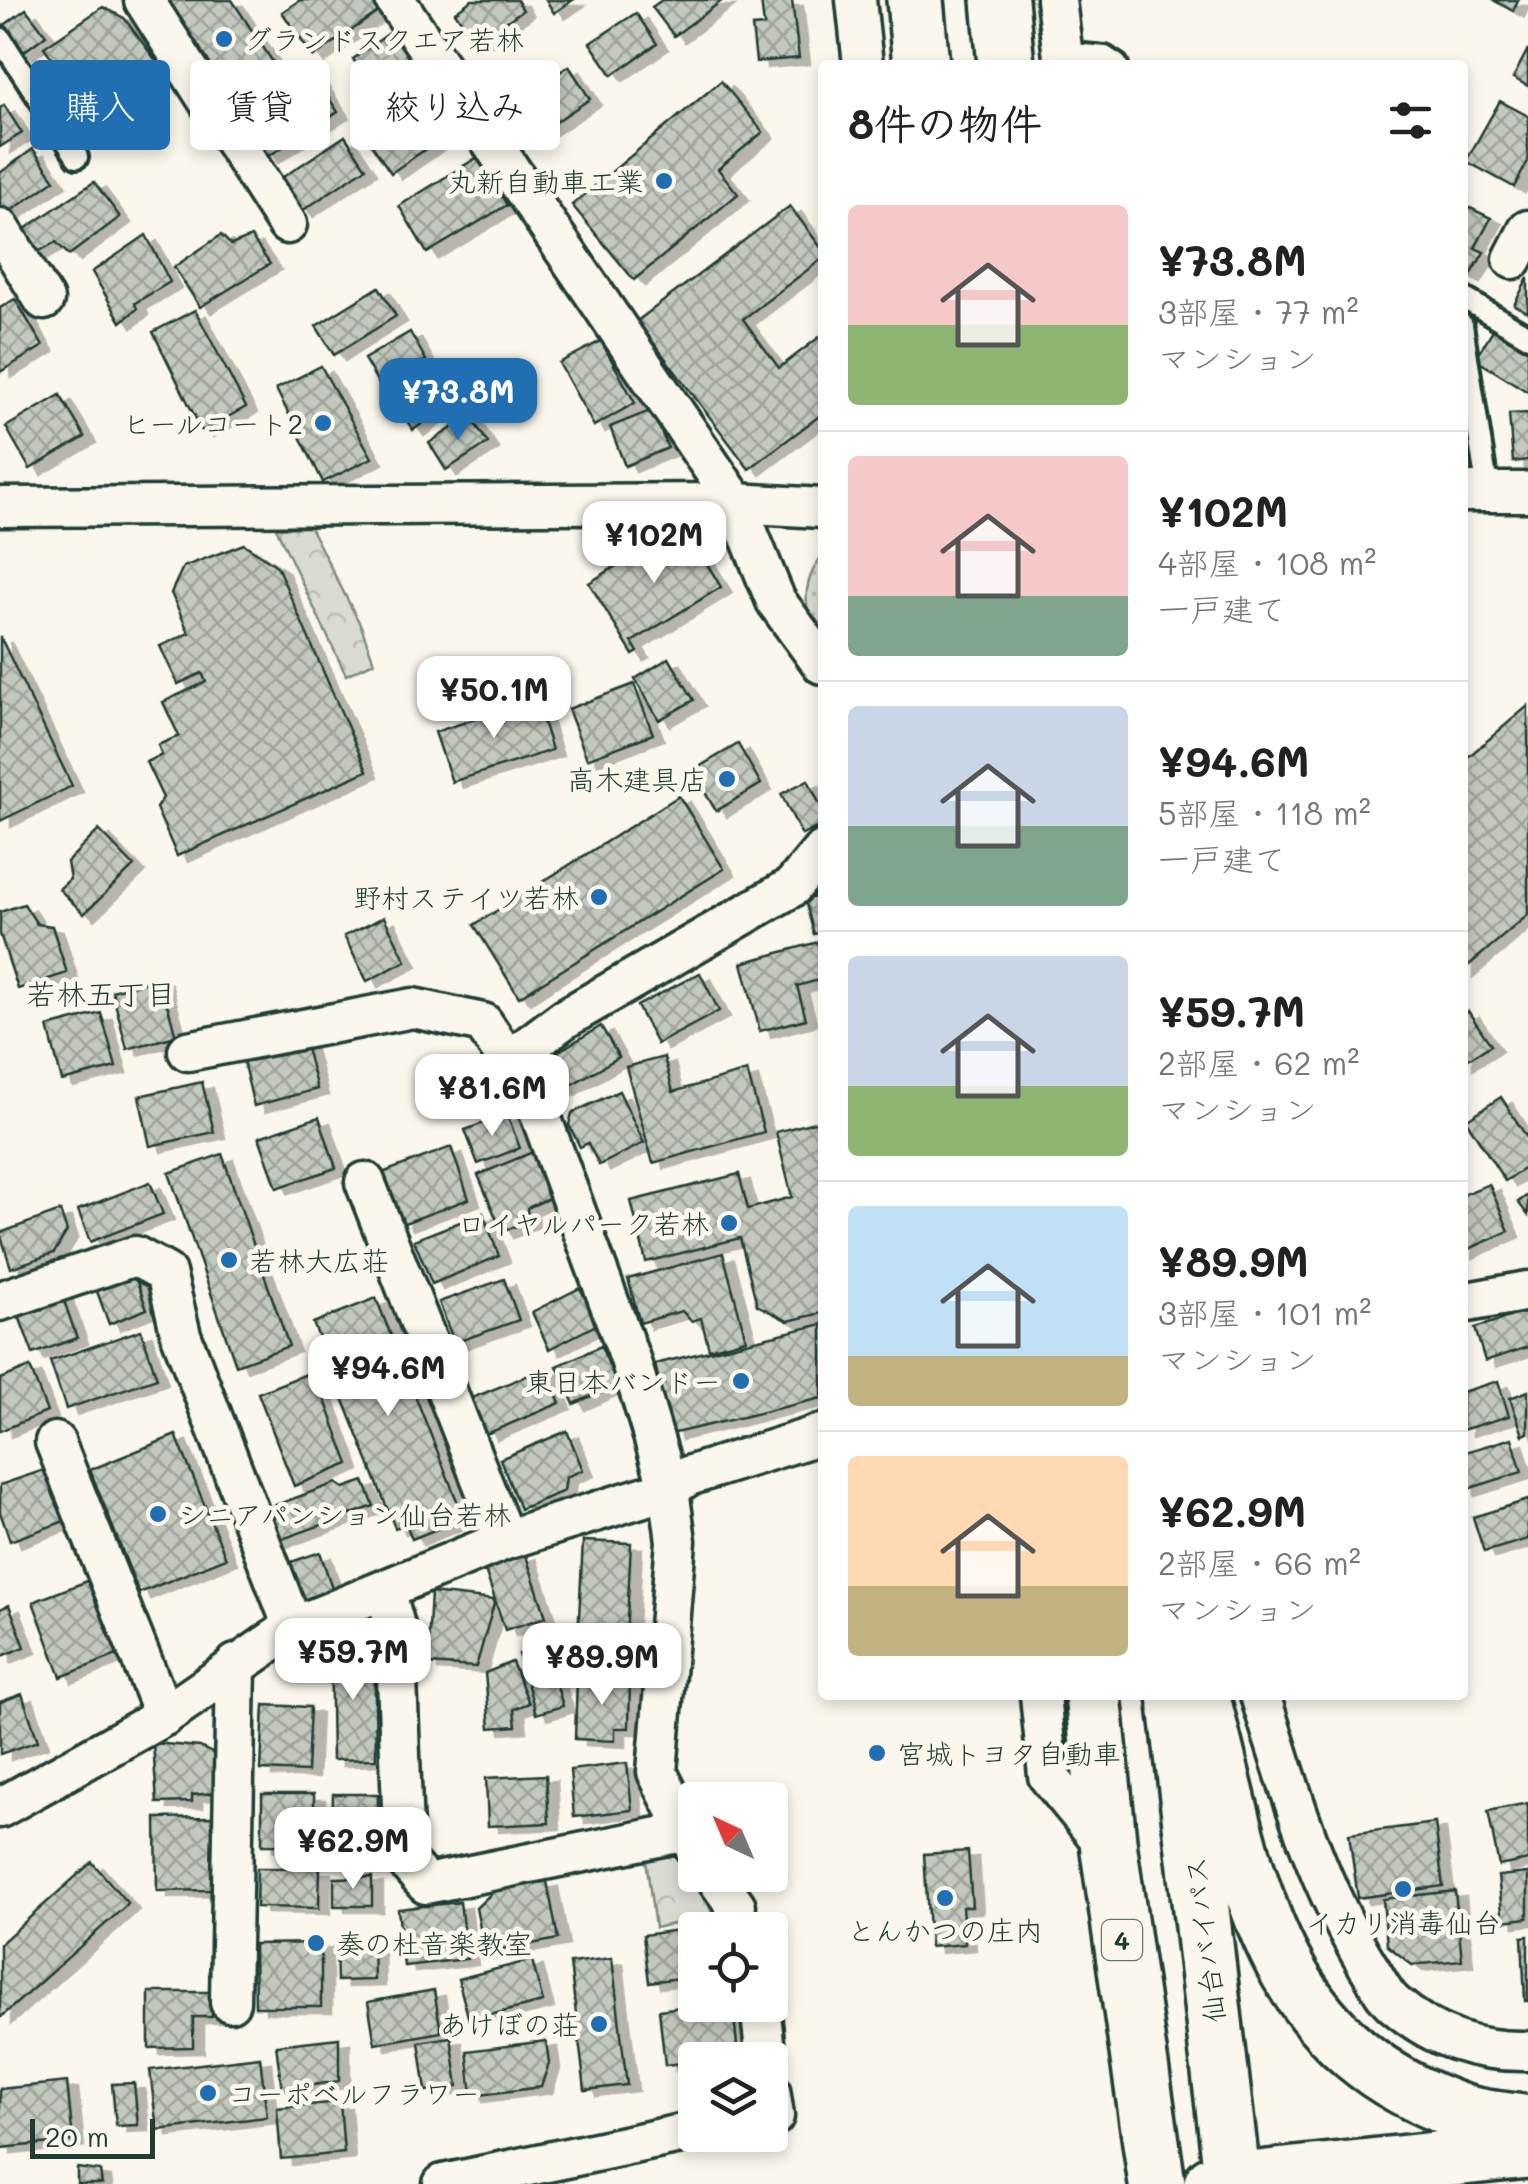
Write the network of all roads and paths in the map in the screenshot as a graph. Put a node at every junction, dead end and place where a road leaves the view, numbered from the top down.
1 (144, 0) edge
2 (396, 0) edge
3 (856, 0) edge
4 (915, 0) edge
5 (1000, 0) edge
6 (1056, 0) edge
7 (0, 38) edge
8 (1063, 59) edge
9 (862, 60) edge
10 (921, 60) edge
11 (1006, 60) edge
12 (1109, 60) edge
13 (78, 157) dead end
14 (287, 224) dead end
15 (0, 228) edge
16 (44, 300) dead end
17 (1468, 301) edge
18 (1528, 336) edge
19 (1468, 403) edge
20 (1475, 492) edge
21 (1528, 492) edge
22 (736, 502) junction
23 (0, 508) edge
24 (818, 508) edge
25 (818, 658) edge
26 (818, 856) edge
27 (188, 1052) dead end
28 (508, 1061) junction
29 (365, 1182) dead end
30 (1528, 1292) edge
31 (0, 1301) edge
32 (1468, 1302) edge
33 (818, 1435) edge
34 (55, 1442) dead end
35 (669, 1490) junction
36 (504, 1540) junction
37 (386, 1593) junction
38 (293, 1627) junction
39 (236, 1664) junction
40 (1040, 1700) edge
41 (1094, 1700) edge
42 (1177, 1700) edge
43 (1201, 1700) edge
44 (1262, 1700) edge
45 (164, 1716) junction
46 (0, 1808) edge
47 (678, 1817) edge
48 (678, 1842) edge
49 (1109, 1850) junction
50 (726, 1892) edge
51 (736, 1906) dead end
52 (230, 2002) dead end
53 (1528, 2051) edge
54 (1528, 2124) edge
55 (678, 2135) edge
56 (1528, 2150) edge
57 (1226, 2183) edge
58 (443, 2184) edge
59 (1158, 2184) edge

1 - 14 street
2 - 22 street
3 - 9 street
4 - 10 main road
5 - 11 main road
6 - 8 street
7 - 13 lane
8 - 12 lane
15 - 16 street
17 - 18 lane
19 - 20 lane
20 - 21 street
22 - 23 street
22 - 24 street
22 - 25 street
26 - 28 street
27 - 28 street
28 - 35 street
29 - 36 street
30 - 32 street
31 - 38 street
33 - 35 street
34 - 45 street
35 - 36 street
35 - 47 street
36 - 37 street
37 - 38 street
37 - 48 street
38 - 39 street
39 - 45 street
39 - 52 street
40 - 49 street
41 - 49 main road, 4
42 - 57 main road, 仙台バイパス
43 - 54 main road
44 - 53 street
45 - 46 street
49 - 59 main road, 4
50 - 51 street
55 - 58 street
56 - 57 main road

